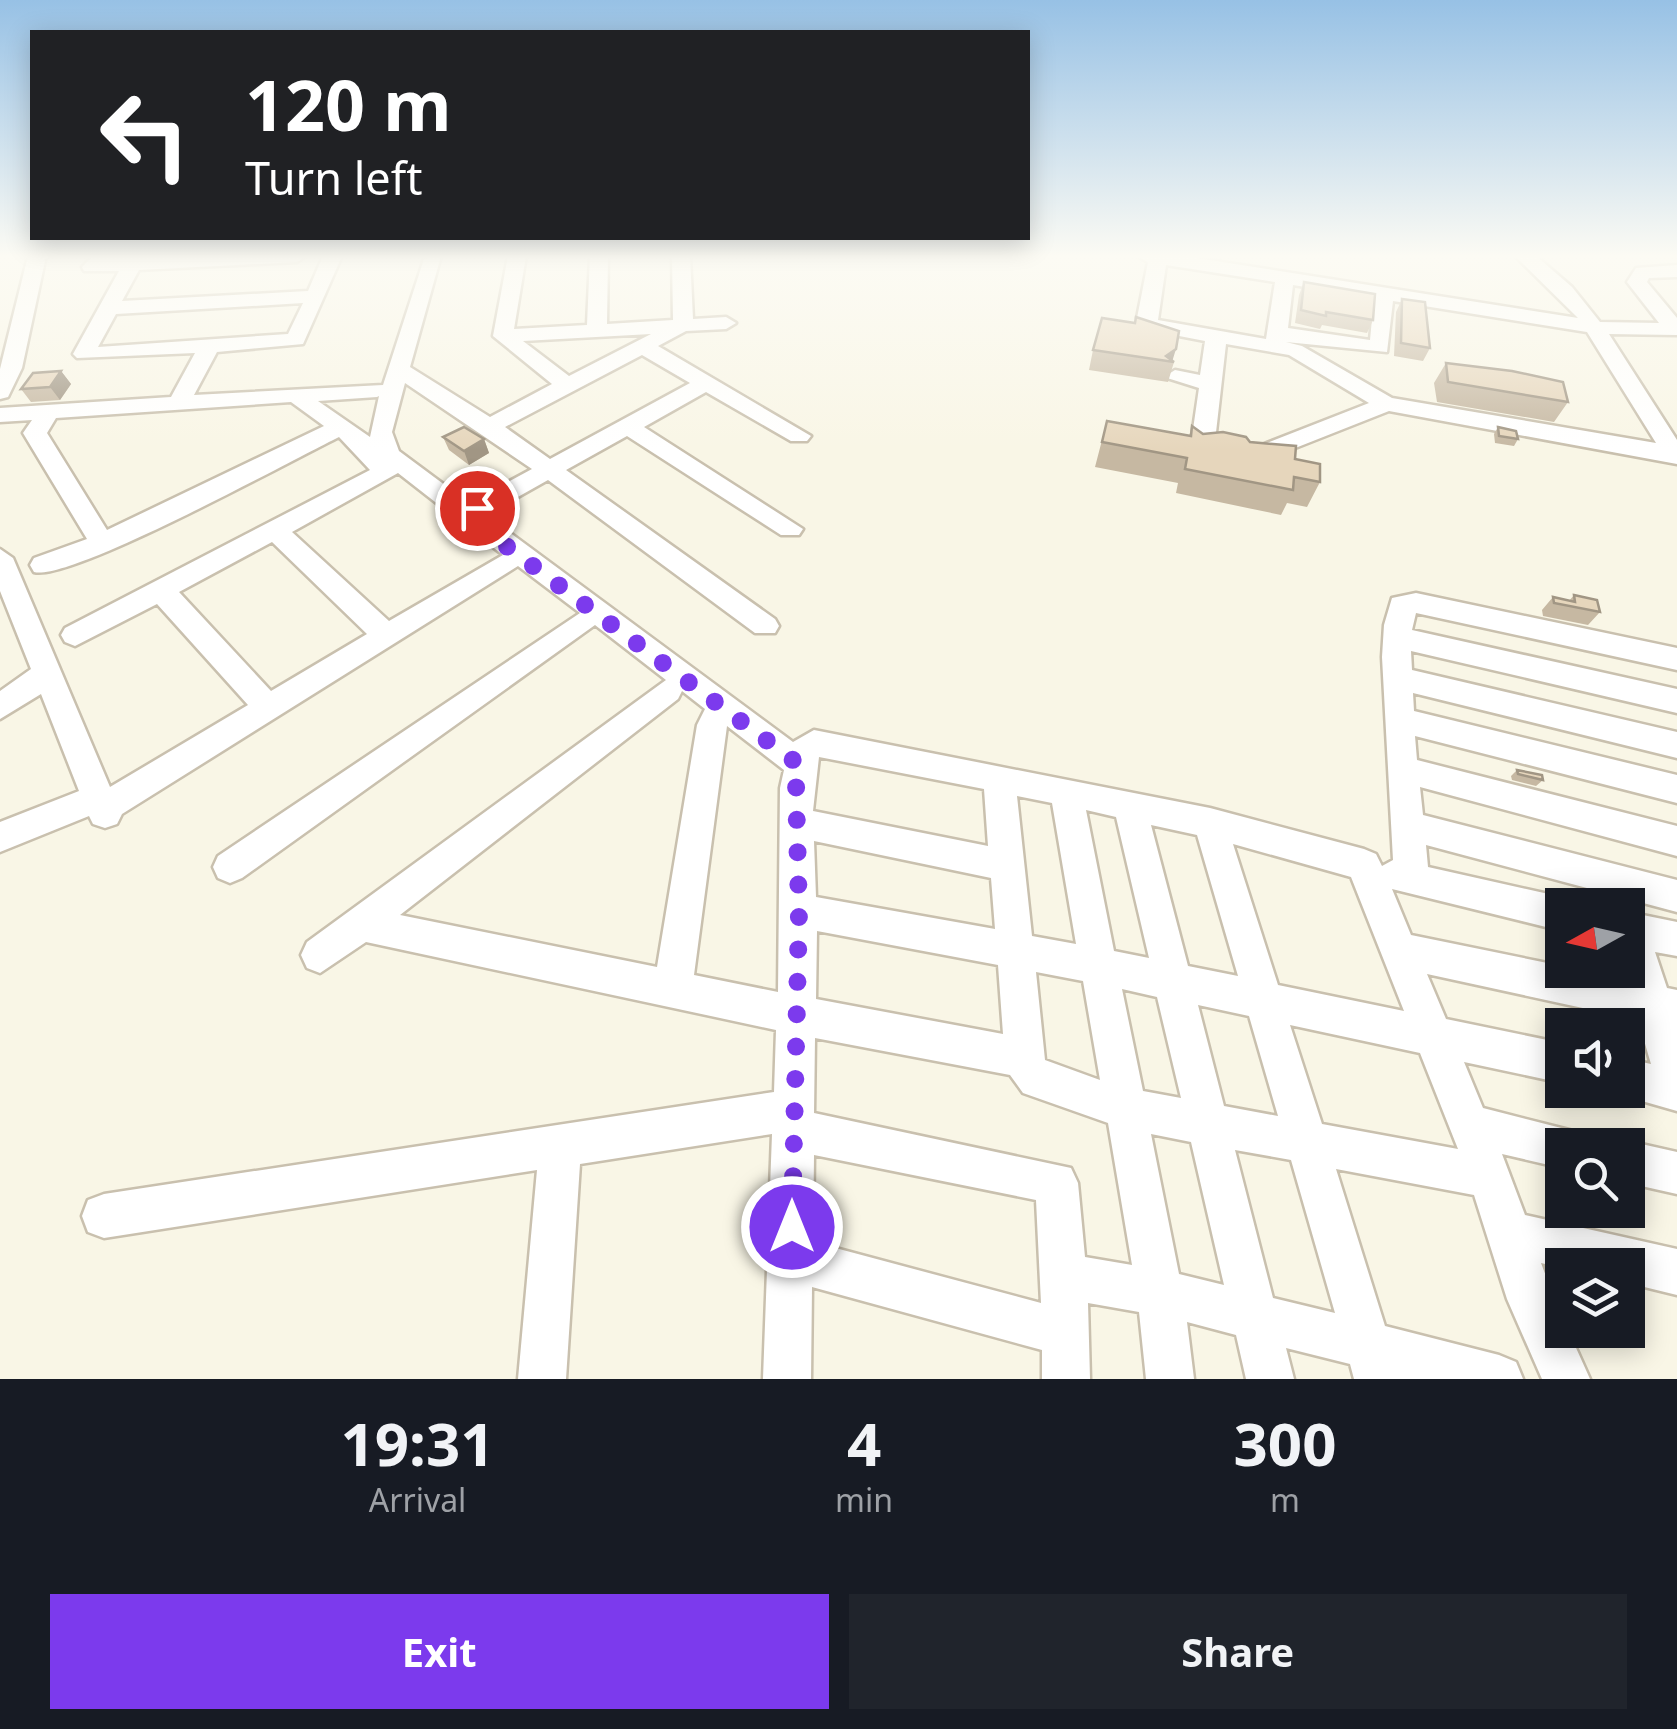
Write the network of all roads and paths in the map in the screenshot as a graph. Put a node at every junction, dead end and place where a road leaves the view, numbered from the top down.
1 (17, 320) edge
2 (102, 320) edge
3 (304, 320) edge
4 (403, 320) edge
5 (411, 320) edge
6 (506, 320) edge
7 (597, 320) edge
8 (683, 320) edge
9 (1147, 320) edge
10 (1279, 320) edge
11 (1382, 320) edge
12 (1551, 320) edge
13 (1593, 320) edge
14 (726, 323) dead end
15 (683, 325) junction
16 (1599, 328) junction
17 (597, 329) junction
18 (1676, 330) edge
19 (503, 336) junction
20 (1216, 337) junction
21 (1276, 339) junction
22 (9, 346) edge
23 (640, 346) junction
24 (208, 348) junction
25 (399, 370) junction
26 (1174, 377) edge
27 (706, 382) junction
28 (1210, 383) junction
29 (566, 385) junction
30 (377, 390) junction
31 (0, 392) edge
32 (295, 395) junction
33 (179, 403) junction
34 (1386, 404) junction
35 (48, 411) junction
36 (0, 415) edge
37 (488, 426) junction
38 (628, 427) junction
39 (799, 436) dead end
40 (362, 437) junction
41 (1202, 450) edge
42 (1676, 455) edge
43 (1248, 458) edge
44 (386, 471) junction
45 (550, 472) junction
46 (466, 516) junction
47 (790, 529) dead end
48 (276, 530) junction
49 (102, 543) junction
50 (0, 558) edge
51 (506, 563) junction
52 (43, 565) dead end
53 (161, 590) junction
54 (582, 623) junction
55 (766, 626) dead end
56 (75, 634) dead end
57 (388, 636) junction
58 (1398, 637) junction
59 (1677, 660) edge
60 (47, 673) junction
61 (1399, 678) junction
62 (667, 690) junction
63 (1677, 702) edge
64 (0, 706) edge
65 (269, 708) junction
66 (717, 716) junction
67 (1401, 720) junction
68 (1677, 745) edge
69 (1405, 770) junction
70 (998, 780) junction
71 (1677, 789) edge
72 (799, 792) junction
73 (1066, 792) junction
74 (1130, 806) junction
75 (102, 807) junction
76 (1210, 823) junction
77 (1408, 826) junction
78 (0, 837) edge
79 (1677, 841) edge
80 (1005, 865) junction
81 (1364, 865) junction
82 (230, 867) dead end
83 (1412, 881) junction
84 (1677, 896) edge
85 (1545, 910) edge
86 (799, 912) junction
87 (360, 924) junction
88 (1645, 932) edge
89 (1677, 939) edge
90 (1013, 949) junction
91 (1397, 950) junction
92 (320, 955) dead end
93 (1645, 965) edge
94 (1099, 966) junction
95 (1171, 980) junction
96 (673, 986) junction
97 (1263, 1000) junction
98 (1663, 1006) edge
99 (796, 1015) junction
100 (1434, 1033) junction
101 (1025, 1058) junction
102 (1545, 1060) edge
103 (1645, 1082) edge
104 (1677, 1088) edge
105 (1126, 1110) junction
106 (793, 1120) junction
107 (1207, 1124) junction
108 (1471, 1126) junction
109 (1545, 1143) edge
110 (1310, 1144) junction
111 (560, 1146) junction
112 (1645, 1166) edge
113 (1677, 1174) edge
114 (1490, 1176) junction
115 (104, 1216) dead end
116 (1506, 1233) junction
117 (792, 1259) junction
118 (1677, 1272) edge
119 (1064, 1277) junction
120 (1160, 1292) junction
121 (1257, 1316) junction
122 (1066, 1356) edge
123 (1372, 1361) edge
124 (542, 1379) edge
125 (787, 1379) edge
126 (1170, 1379) edge
127 (1270, 1379) edge
128 (1499, 1379) edge
129 (1566, 1379) edge

1 - 22 street
2 - 24 street
3 - 24 street
4 - 30 street
5 - 25 street
6 - 19 street
7 - 17 street
8 - 15 street
9 - 20 street
10 - 21 street
11 - 21 street
12 - 16 street
13 - 16 street
14 - 15 street
15 - 17 street
15 - 23 street
16 - 18 street
16 - 42 street
17 - 19 street
19 - 29 street
20 - 21 street
20 - 28 street
21 - 34 street
22 - 31 street
23 - 27 street
23 - 29 street
24 - 33 street
25 - 37 street
25 - 40 street
26 - 28 street
27 - 38 street
27 - 39 street
28 - 41 street
29 - 37 street
30 - 32 street
30 - 40 street
32 - 33 street
32 - 40 street
33 - 35 street
34 - 42 street
34 - 43 street
35 - 36 street
35 - 49 street
37 - 45 street
38 - 45 street
38 - 47 street
40 - 44 street
40 - 46 street
40 - 49 street
44 - 48 street
44 - 51 street
45 - 46 street
45 - 55 street
46 - 66 street
48 - 53 street
48 - 57 street
49 - 52 street
50 - 60 street
51 - 54 street
51 - 57 street
53 - 56 street
53 - 65 street
54 - 62 street
54 - 82 street
57 - 65 street
58 - 59 street
58 - 61 street
58 - 63 street
60 - 64 street
60 - 75 street
61 - 67 street
61 - 68 street
62 - 66 street
62 - 87 street
65 - 75 street
66 - 72 street
66 - 96 street
67 - 69 street
67 - 71 street
69 - 77 street
69 - 79 street
70 - 72 street
70 - 73 street
70 - 80 street
72 - 80 street
72 - 86 street
73 - 74 street
73 - 94 street
74 - 76 street
74 - 95 street
75 - 78 street
76 - 81 street
76 - 97 street
77 - 83 street
77 - 84 street
80 - 90 street
81 - 83 street
81 - 91 street
83 - 85 street
86 - 90 street
86 - 99 street
87 - 92 street
87 - 96 street
88 - 89 street
90 - 94 street
90 - 101 street
91 - 98 street
91 - 100 street
93 - 98 street
94 - 95 street
94 - 105 street
95 - 97 street
95 - 107 street
96 - 99 street
97 - 100 street
97 - 110 street
98 - 104 street
99 - 101 street
99 - 106 street
100 - 102 street
100 - 108 street
101 - 105 street
103 - 104 street
105 - 107 street
105 - 120 street
106 - 111 street
106 - 117 street
106 - 119 street
107 - 110 street
107 - 121 street
108 - 109 street
108 - 114 street
110 - 114 street
110 - 123 street
111 - 115 street
111 - 124 street
112 - 113 street
114 - 116 street
116 - 118 street
116 - 129 street
117 - 122 street
117 - 125 street
119 - 120 street
119 - 122 street
120 - 121 street
120 - 126 street
121 - 123 street
121 - 127 street
123 - 128 street

